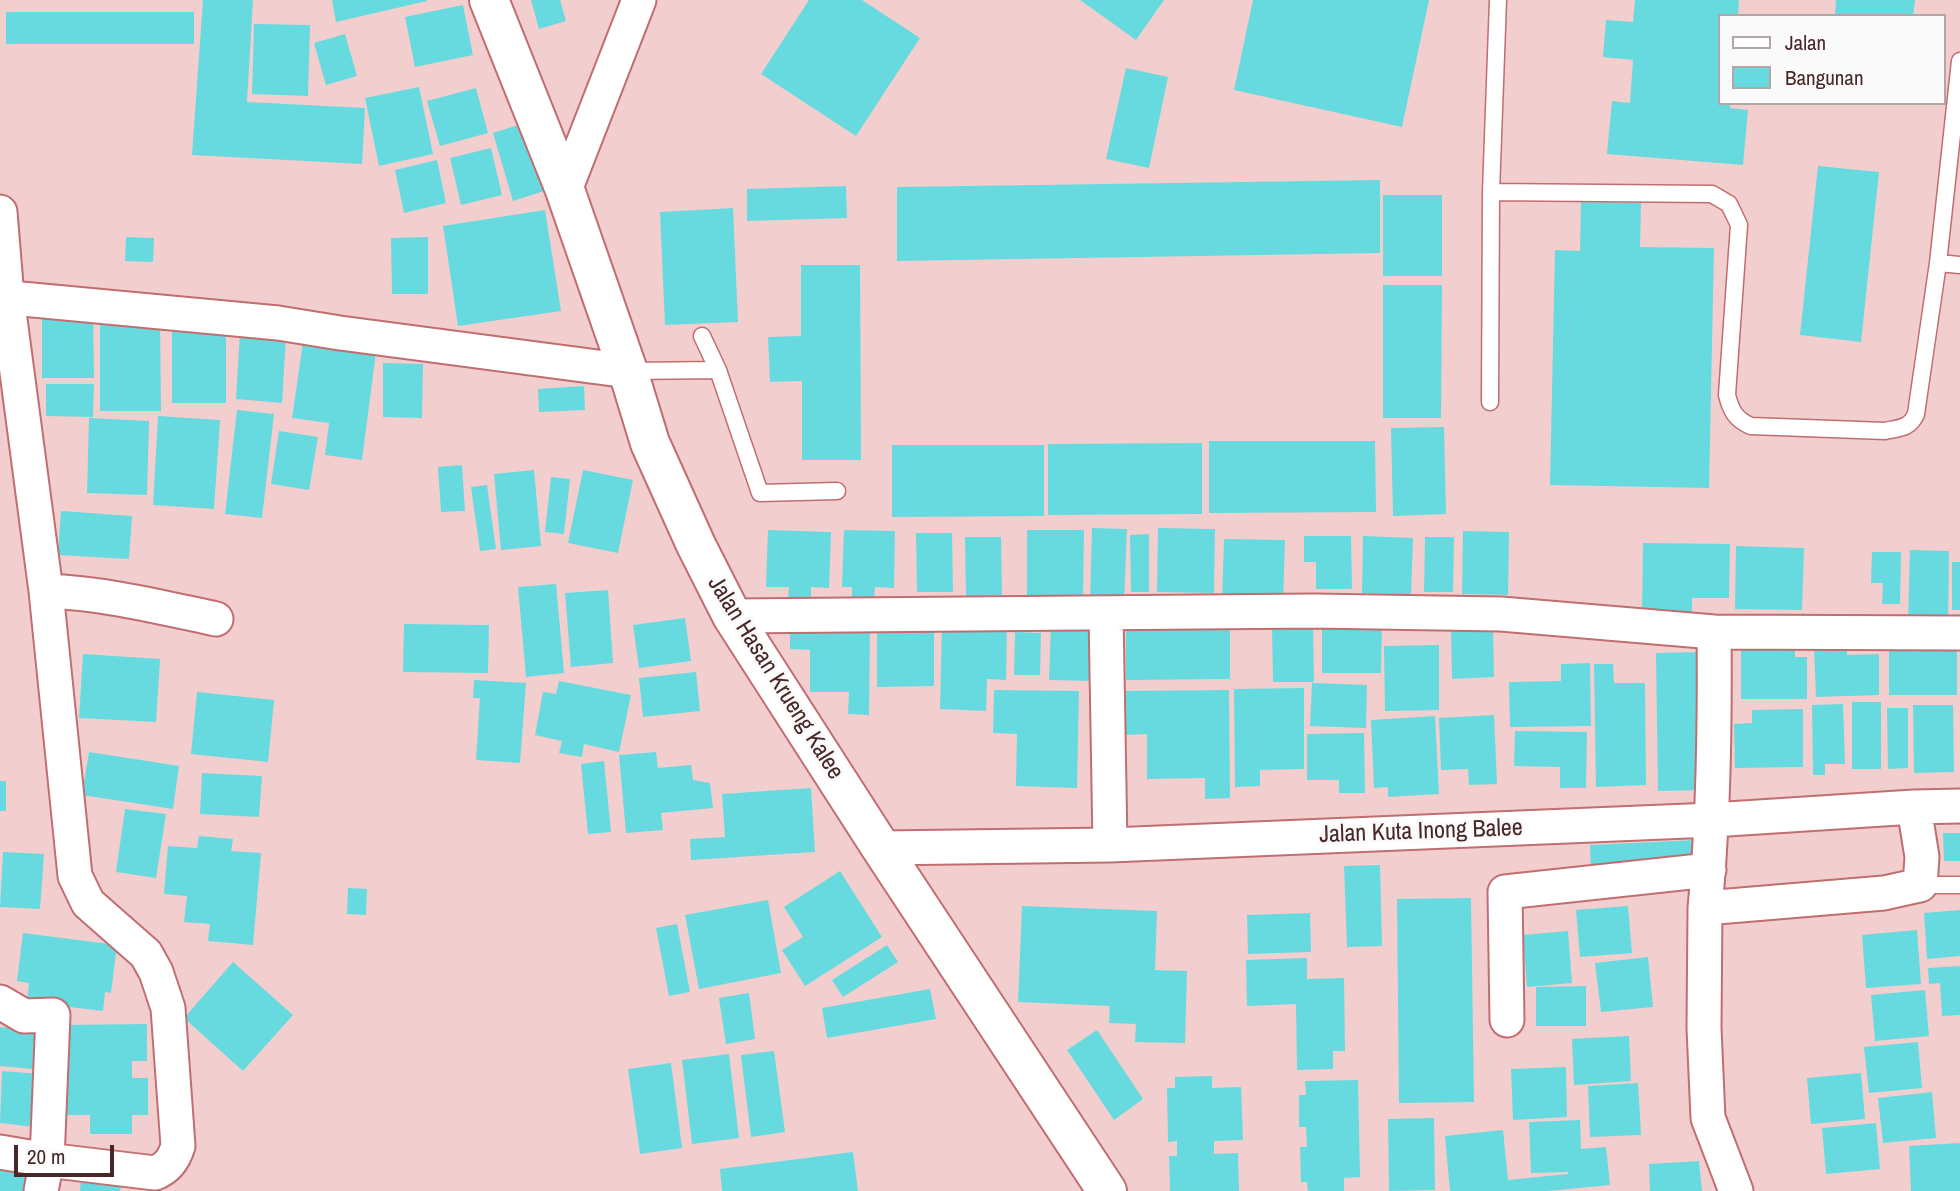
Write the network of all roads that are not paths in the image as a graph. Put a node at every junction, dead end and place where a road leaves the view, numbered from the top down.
1 (489, 0) edge
2 (639, 0) edge
3 (1498, 0) edge
4 (1960, 61) edge
5 (565, 190) junction
6 (1491, 192) junction
7 (0, 212) edge
8 (1938, 263) junction
9 (1960, 265) edge
10 (4, 297) edge
11 (702, 336) dead end
12 (718, 370) junction
13 (628, 371) junction
14 (1490, 402) dead end
15 (837, 491) dead end
16 (46, 591) junction
17 (1106, 613) junction
18 (732, 616) junction
19 (216, 619) dead end
20 (1714, 632) junction
21 (1960, 633) edge
22 (1960, 806) edge
23 (1914, 807) junction
24 (1712, 820) junction
25 (1110, 845) junction
26 (881, 848) junction
27 (1709, 870) junction
28 (1920, 885) junction
29 (1960, 885) edge
30 (1705, 908) junction
31 (0, 1002) edge
32 (1507, 1020) dead end
33 (0, 1152) edge
34 (44, 1176) edge
35 (1107, 1191) edge
36 (1736, 1191) edge

1 - 5 street, Jalan Hasan Krueng Kalee
2 - 5 street
3 - 6 lane
4 - 8 lane
5 - 13 street, Jalan Hasan Krueng Kalee
6 - 8 lane
6 - 14 lane
7 - 10 street
8 - 9 lane
10 - 13 street
10 - 16 street
11 - 12 lane
12 - 13 lane
12 - 15 lane
13 - 18 street, Jalan Hasan Krueng Kalee
16 - 19 street
16 - 34 street
17 - 18 street
17 - 20 street
17 - 25 street
18 - 26 street, Jalan Hasan Krueng Kalee
20 - 21 street
20 - 24 street
22 - 23 street, Jalan Kuta Inong Balee
23 - 24 street, Jalan Kuta Inong Balee
23 - 28 street
24 - 25 street, Jalan Kuta Inong Balee
24 - 27 street
25 - 26 street, Jalan Kuta Inong Balee
26 - 35 street, Jalan Hasan Krueng Kalee
27 - 30 street
27 - 32 street
28 - 29 lane
28 - 30 street
30 - 36 street
31 - 34 street
33 - 34 street

